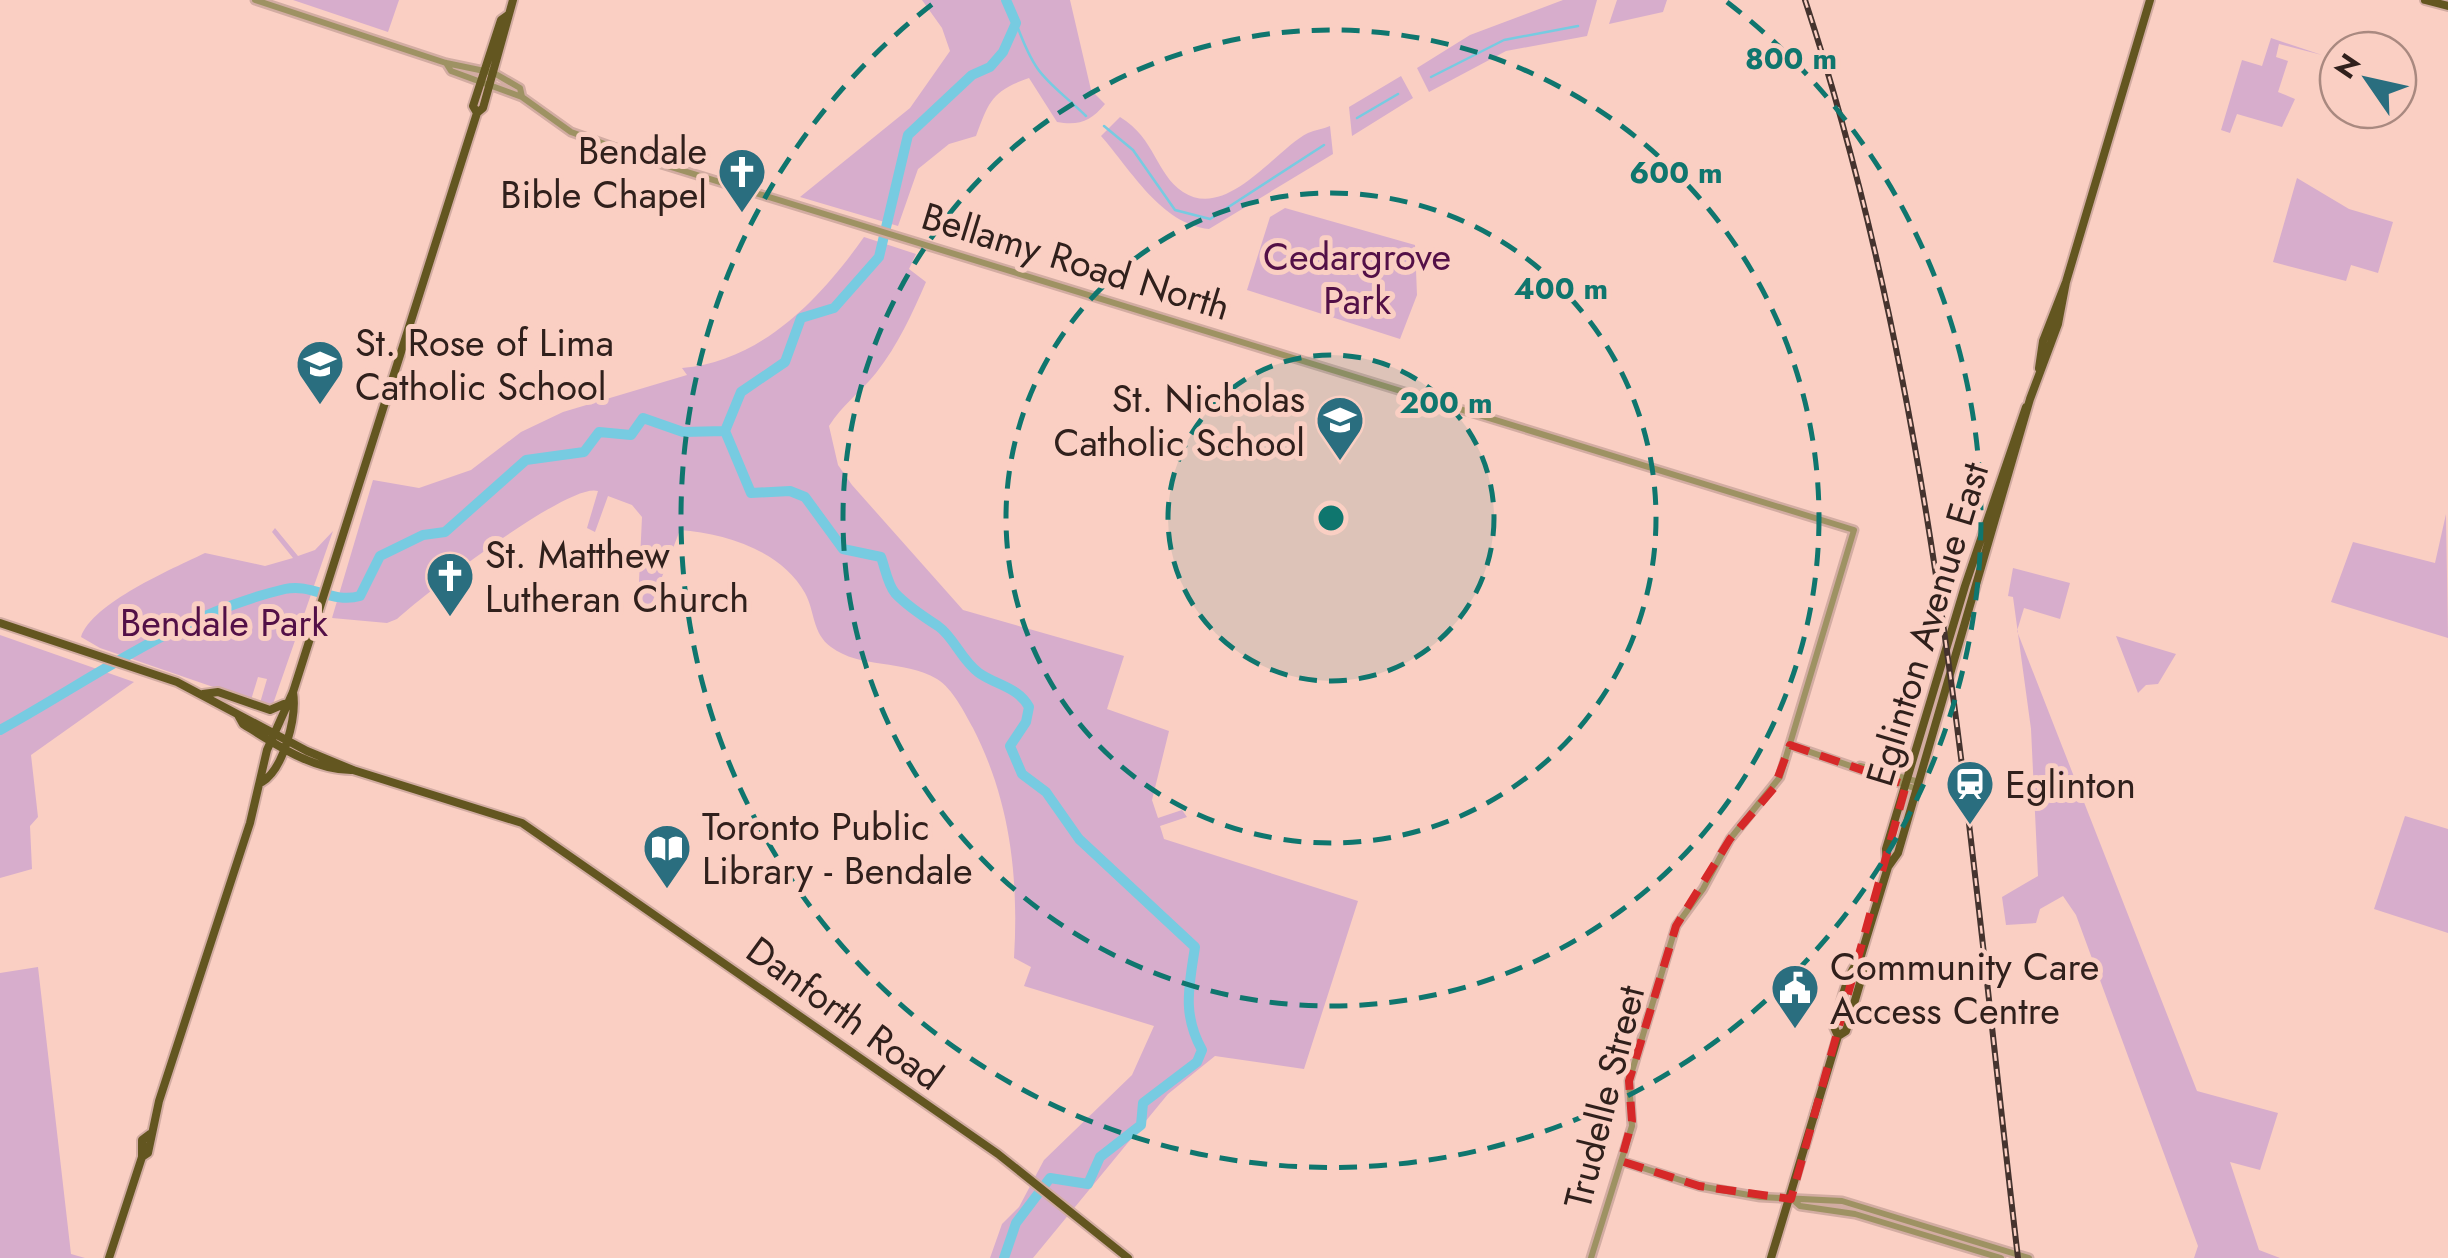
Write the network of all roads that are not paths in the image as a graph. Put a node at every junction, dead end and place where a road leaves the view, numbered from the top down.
1 (255, 0) edge
2 (513, 0) edge
3 (2150, 0) edge
4 (2425, 0) edge
5 (2448, 6) edge
6 (488, 76) junction
7 (2030, 399) junction
8 (0, 623) edge
9 (293, 692) junction
10 (203, 694) junction
11 (284, 704) junction
12 (272, 737) junction
13 (284, 744) junction
14 (1790, 745) junction
15 (262, 782) junction
16 (1907, 782) junction
17 (1918, 785) junction
18 (1888, 868) junction
19 (1621, 1161) junction
20 (1791, 1198) junction
21 (108, 1258) edge
22 (1128, 1258) edge
23 (1591, 1258) edge
24 (1772, 1258) edge
25 (2001, 1258) edge
26 (2029, 1258) edge

1 - 6 street
2 - 6 main road
3 - 7 main road, Eglinton Avenue East
4 - 5 main road
6 - 9 main road
6 - 14 street, Bellamy Road North
7 - 16 main road, Eglinton Avenue East
7 - 17 main road, Eglinton Avenue East
8 - 10 main road
9 - 11 main road
9 - 13 main road
10 - 11 main road
10 - 12 main road, Danforth Road
11 - 12 main road
12 - 13 main road, Danforth Road
12 - 15 main road
13 - 15 main road
13 - 22 main road, Danforth Road
14 - 16 street
14 - 19 street, Trudelle Street
15 - 21 main road
16 - 17 street
16 - 18 main road, Eglinton Avenue East
17 - 18 main road, Eglinton Avenue East
18 - 20 main road, Eglinton Avenue East
19 - 20 street
19 - 23 street, Trudelle Street
20 - 24 main road, Eglinton Avenue East
20 - 25 street
20 - 26 street

